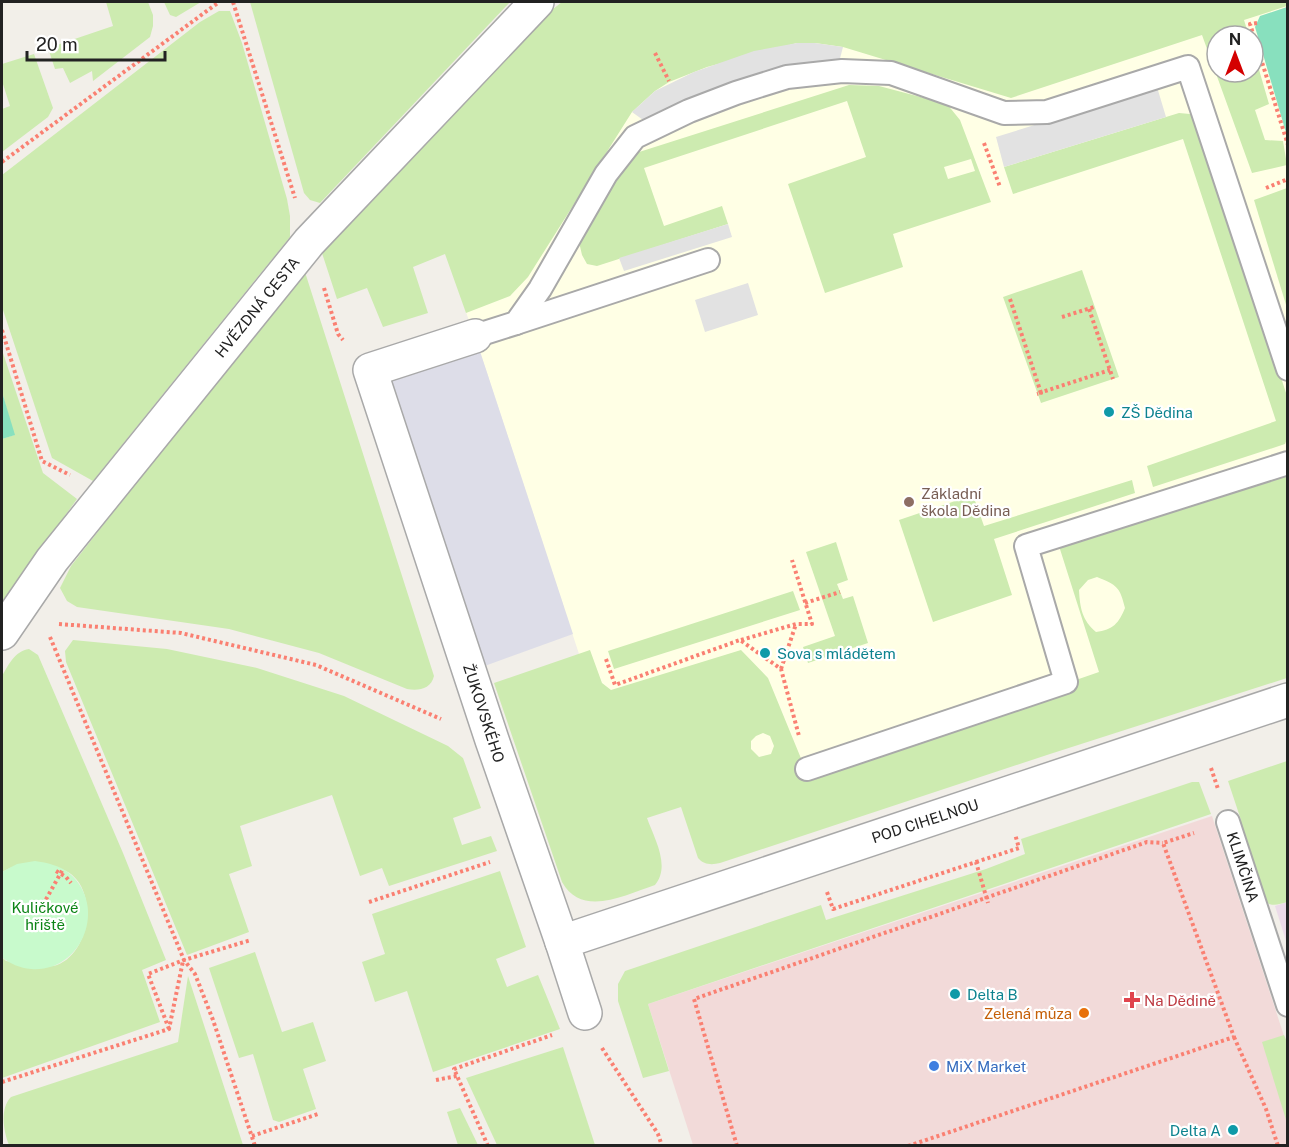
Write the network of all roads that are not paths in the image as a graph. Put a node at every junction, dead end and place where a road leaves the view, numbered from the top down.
1 (537, 2) edge
2 (708, 260) dead end
3 (516, 324) junction
4 (475, 336) joint
5 (1287, 369) edge
6 (1287, 463) edge
7 (5, 626) edge
8 (1287, 700) edge
9 (807, 769) road end
10 (1228, 822) road end
11 (562, 942) junction
12 (1287, 1005) edge
13 (585, 1018) road end

1 - 7 street, HVĚZDNÁ CESTA
2 - 3 lane
3 - 4 lane
3 - 5 lane
4 - 11 street, ŽUKOVSKÉHO
6 - 9 lane
8 - 11 street, POD CIHELNOU
10 - 12 lane, KLIMČINA
11 - 13 street, ŽUKOVSKÉHO

